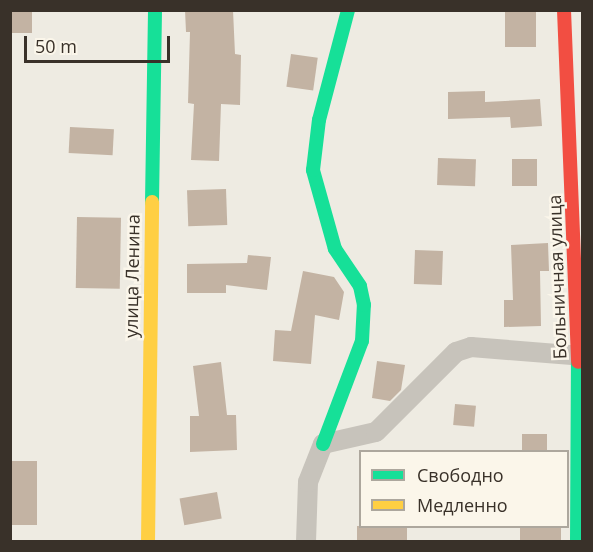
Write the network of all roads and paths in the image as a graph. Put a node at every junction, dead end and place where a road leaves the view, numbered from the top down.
1 (155, 10) edge
2 (348, 10) edge
3 (564, 10) edge
4 (580, 356) edge
5 (323, 444) junction
6 (148, 542) edge
7 (306, 542) edge
8 (578, 542) edge

1 - 6 street, улица Ленина
2 - 5 street
3 - 4 street, Больничная улица
4 - 5 street
4 - 8 street, Больничная улица
5 - 7 street

